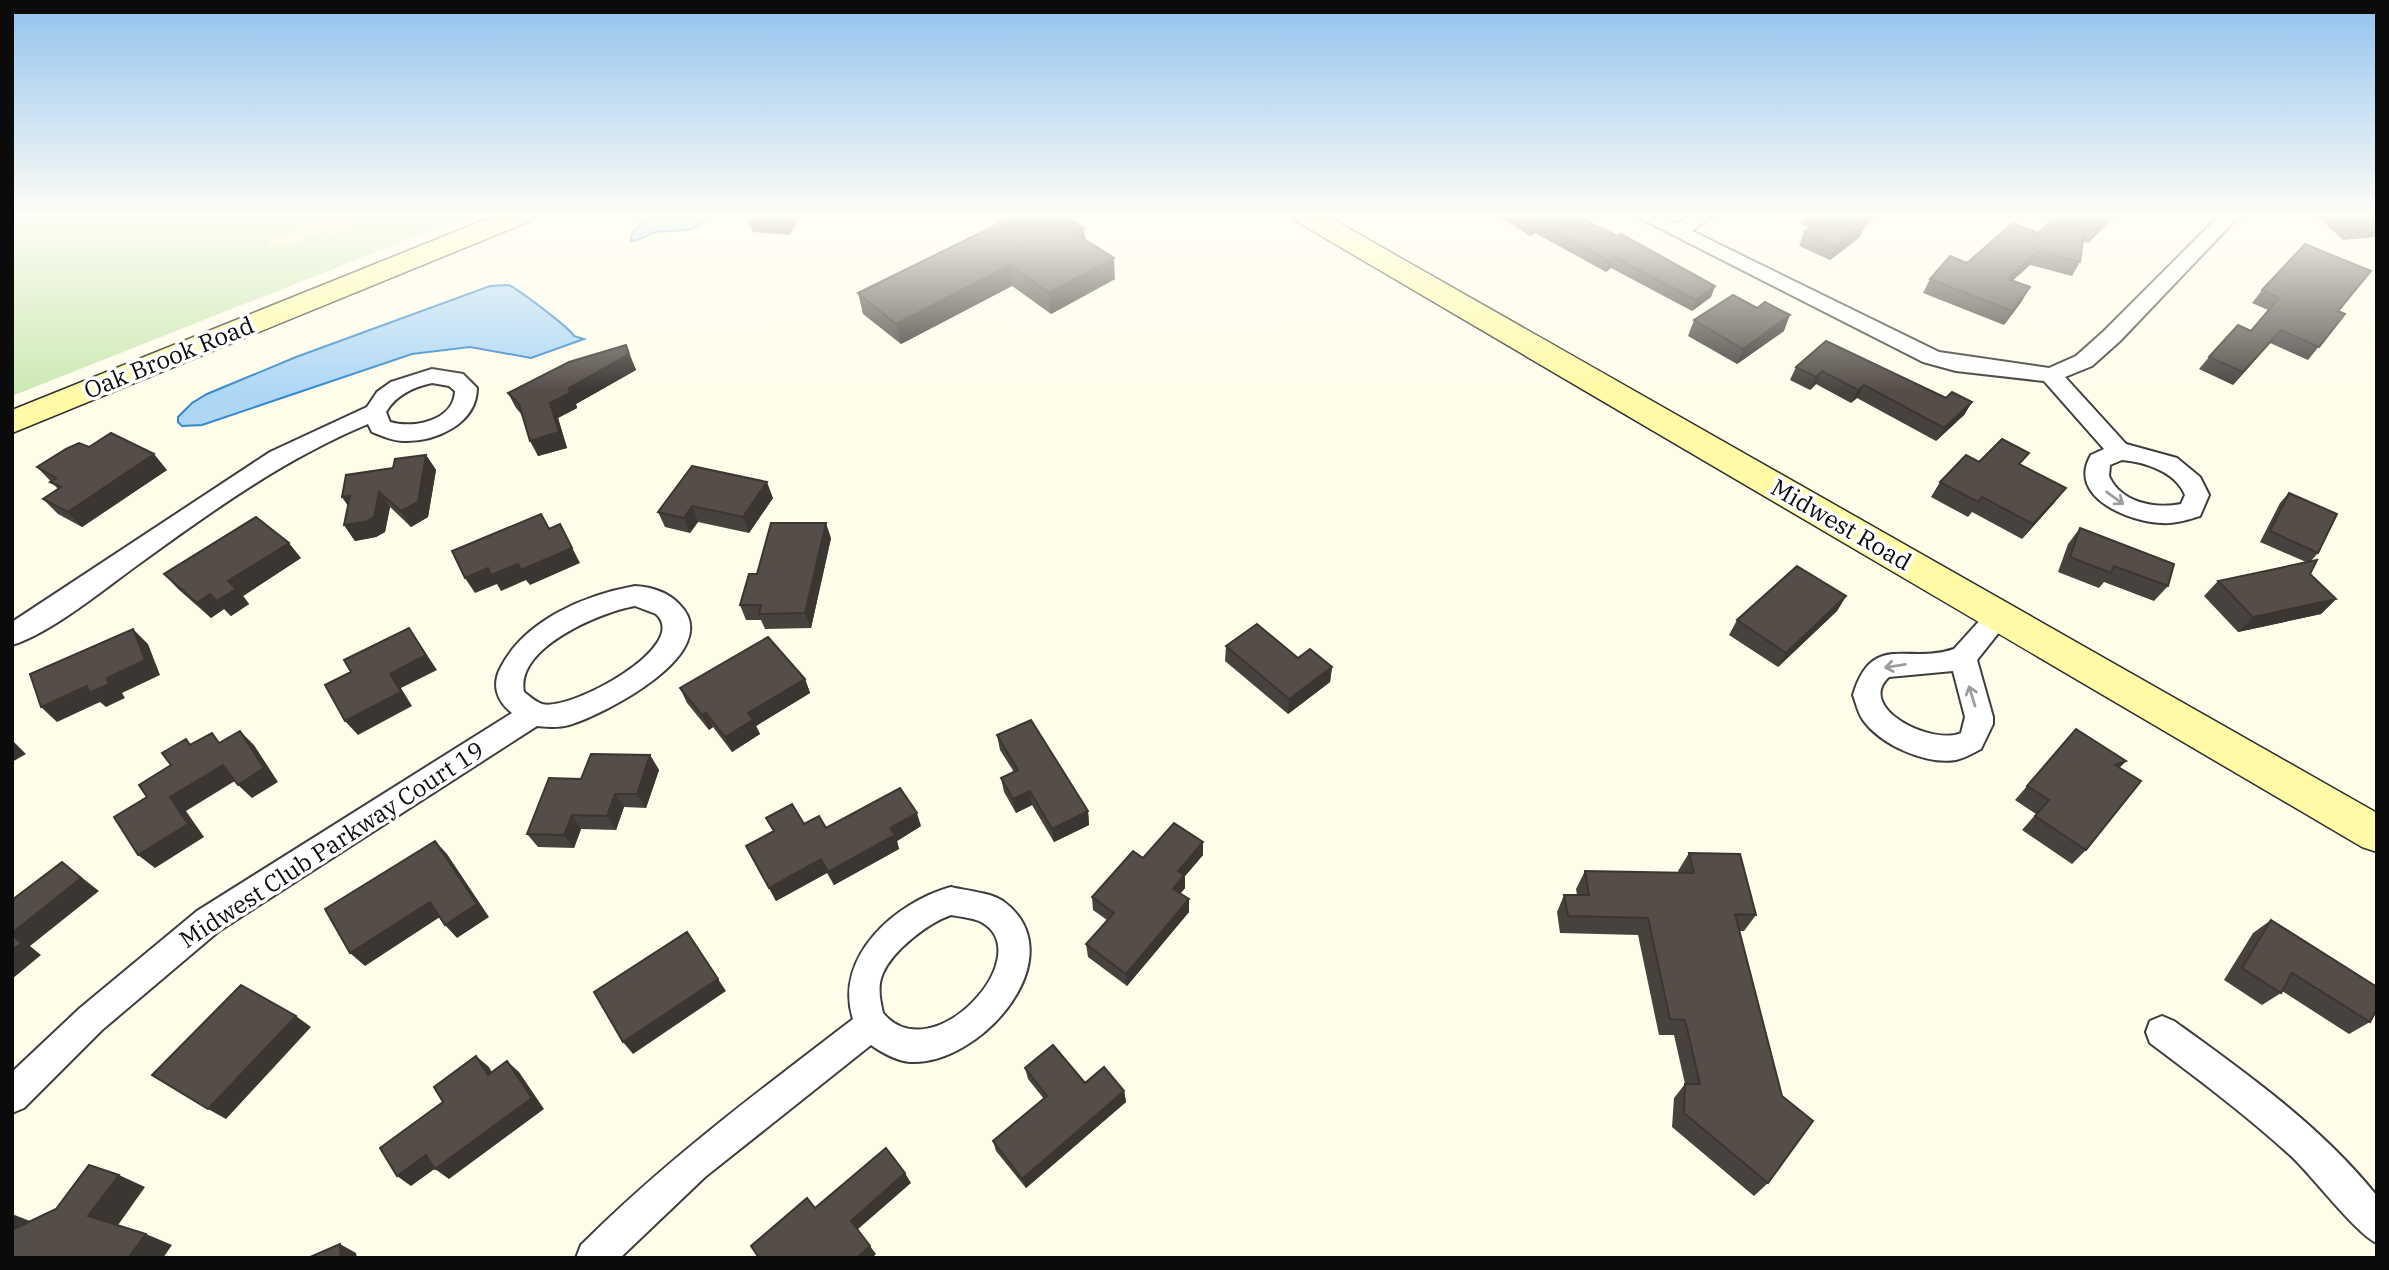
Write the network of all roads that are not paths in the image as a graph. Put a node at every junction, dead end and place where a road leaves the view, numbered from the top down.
1 (375, 274) edge
2 (1408, 274) edge
3 (1764, 274) edge
4 (2172, 274) edge
5 (2051, 375) junction
6 (375, 412) dead end
7 (12, 422) edge
8 (2120, 452) dead end
9 (1998, 616) junction
10 (12, 635) edge
11 (1963, 657) dead end
12 (533, 714) junction
13 (2377, 834) edge
14 (871, 1025) junction
15 (2162, 1032) dead end
16 (12, 1096) edge
17 (2377, 1225) edge
18 (594, 1258) edge

1 - 7 main road, Oak Brook Road
2 - 9 main road, Midwest Road
3 - 5 street
4 - 5 street
5 - 8 street
6 - 10 street
9 - 11 street
9 - 13 main road, Midwest Road
12 - 12 street
12 - 16 street, Midwest Club Parkway Court 19
14 - 14 street
14 - 18 street
15 - 17 street

